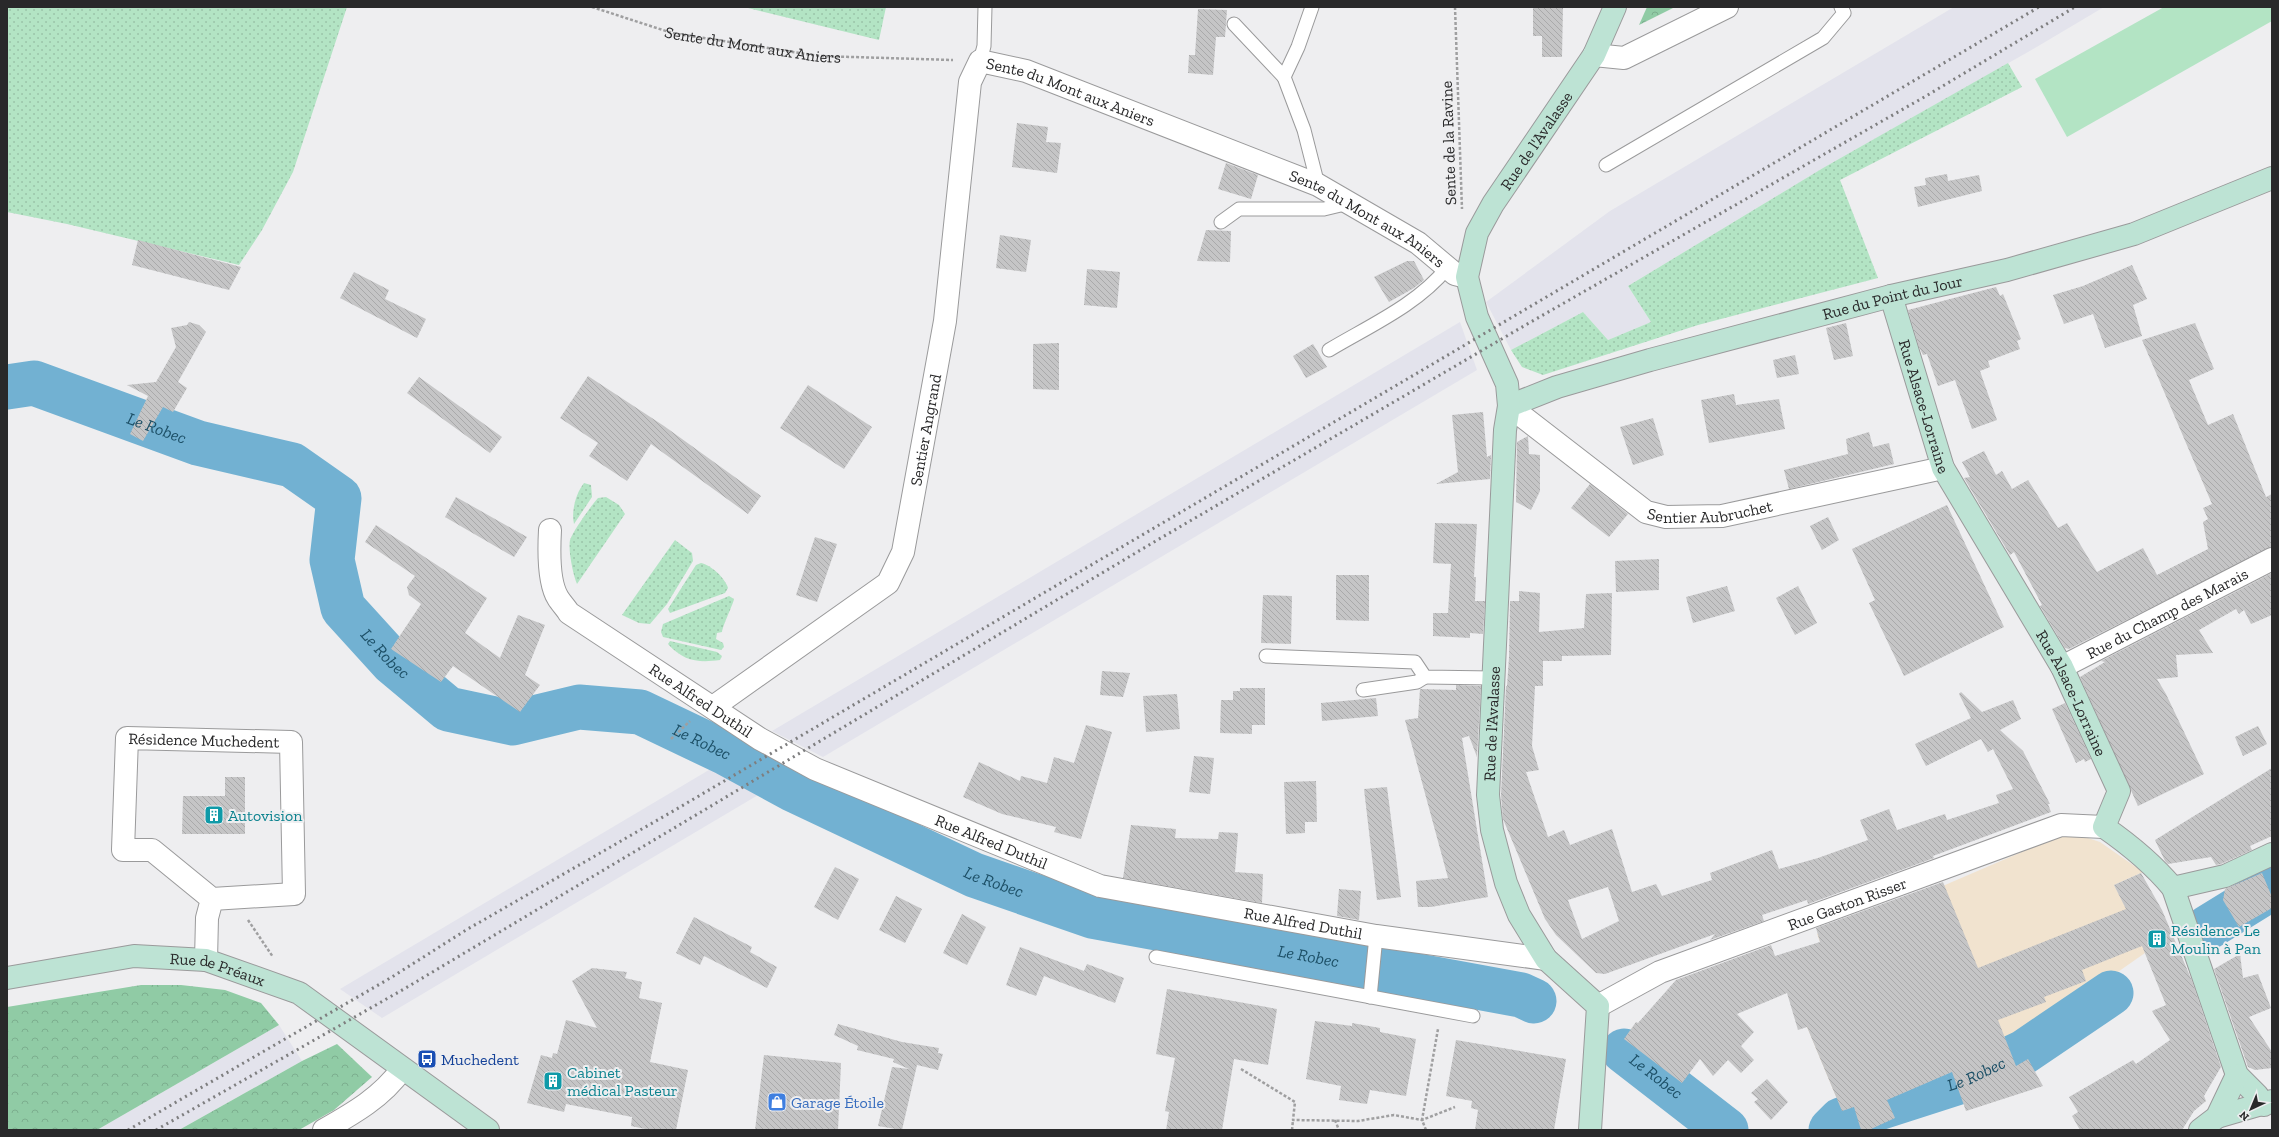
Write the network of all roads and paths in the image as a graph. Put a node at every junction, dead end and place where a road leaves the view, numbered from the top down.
1 (592, 7) edge
2 (985, 7) edge
3 (1312, 7) edge
4 (1455, 7) edge
5 (1615, 7) edge
6 (1727, 7) edge
7 (1841, 7) edge
8 (1234, 24) dead end
9 (1594, 55) junction
10 (980, 61) junction
11 (1284, 77) junction
12 (1606, 165) dead end
13 (2272, 178) edge
14 (1318, 185) junction
15 (1349, 203) junction
16 (1462, 215) dead end
17 (1221, 222) dead end
18 (1447, 268) junction
19 (1467, 277) junction
20 (1891, 296) junction
21 (1329, 350) dead end
22 (1509, 406) junction
23 (1943, 468) junction
24 (550, 530) dead end
25 (2272, 559) edge
26 (1266, 656) dead end
27 (2062, 667) junction
28 (1426, 677) junction
29 (1493, 678) junction
30 (1363, 690) dead end
31 (713, 707) junction
32 (690, 721) dead end
33 (671, 739) dead end
34 (2104, 827) junction
35 (2272, 854) edge
36 (2173, 888) junction
37 (212, 899) junction
38 (1376, 945) junction
39 (1156, 957) dead end
40 (1546, 959) junction
41 (206, 960) junction
42 (7, 978) edge
43 (1370, 997) junction
44 (1598, 1006) junction
45 (1441, 1010) junction
46 (1473, 1016) dead end
47 (402, 1069) junction
48 (1241, 1069) dead end
49 (2237, 1075) junction
50 (2268, 1103) edge
51 (1455, 1107) dead end
52 (1294, 1120) junction
53 (1335, 1120) junction
54 (1422, 1120) junction
55 (2209, 1123) edge
56 (324, 1130) edge
57 (488, 1130) edge
58 (1292, 1130) edge
59 (1339, 1130) edge
60 (1426, 1130) edge
61 (1590, 1130) edge

1 - 10 path, Sente du Mont aux Aniers
2 - 10 lane
3 - 11 lane
4 - 16 path, Sente de la Ravine
5 - 9 main road, Rue de l'Avalasse
6 - 9 street
7 - 12 lane
8 - 11 lane
9 - 19 main road, Rue de l'Avalasse
10 - 14 street, Sente du Mont aux Aniers
10 - 31 street, Sentier Angrand
11 - 14 lane
13 - 20 main road, Rue du Point du Jour
14 - 15 street, Sente du Mont aux Aniers
15 - 17 lane
15 - 18 street, Sente du Mont aux Aniers
18 - 19 street, Sente du Mont aux Aniers
18 - 21 lane
19 - 22 main road, Rue de l'Avalasse
20 - 22 main road, Rue du Point du Jour
20 - 23 main road, Rue Alsace-Lorraine
22 - 23 street, Sentier Aubruchet
22 - 29 main road, Rue de l'Avalasse
23 - 27 main road, Rue Alsace-Lorraine
24 - 31 street, Rue Alfred Duthil
25 - 27 street, Rue du Champ des Marais
26 - 28 lane
27 - 34 main road, Rue Alsace-Lorraine
28 - 29 lane
28 - 30 lane
29 - 40 main road, Rue de l'Avalasse
31 - 38 street, Rue Alfred Duthil
32 - 33 path
34 - 36 main road
34 - 44 street, Rue Gaston Risser
35 - 36 main road
36 - 49 main road
37 - 37 street, Résidence Muchedent
37 - 41 street
38 - 40 street, Rue Alfred Duthil
38 - 43 lane
39 - 43 lane
40 - 44 main road, Rue de l'Avalasse
41 - 42 main road, Rue de Préaux
41 - 47 main road, Rue de Préaux
43 - 45 lane
44 - 61 main road
45 - 46 lane
45 - 54 path
47 - 56 street
47 - 57 main road, Rue de Préaux
48 - 52 path
49 - 50 main road
49 - 55 main road
50 - 55 main road
51 - 54 path
52 - 53 path
52 - 58 path
53 - 54 path
53 - 59 path
54 - 60 path

